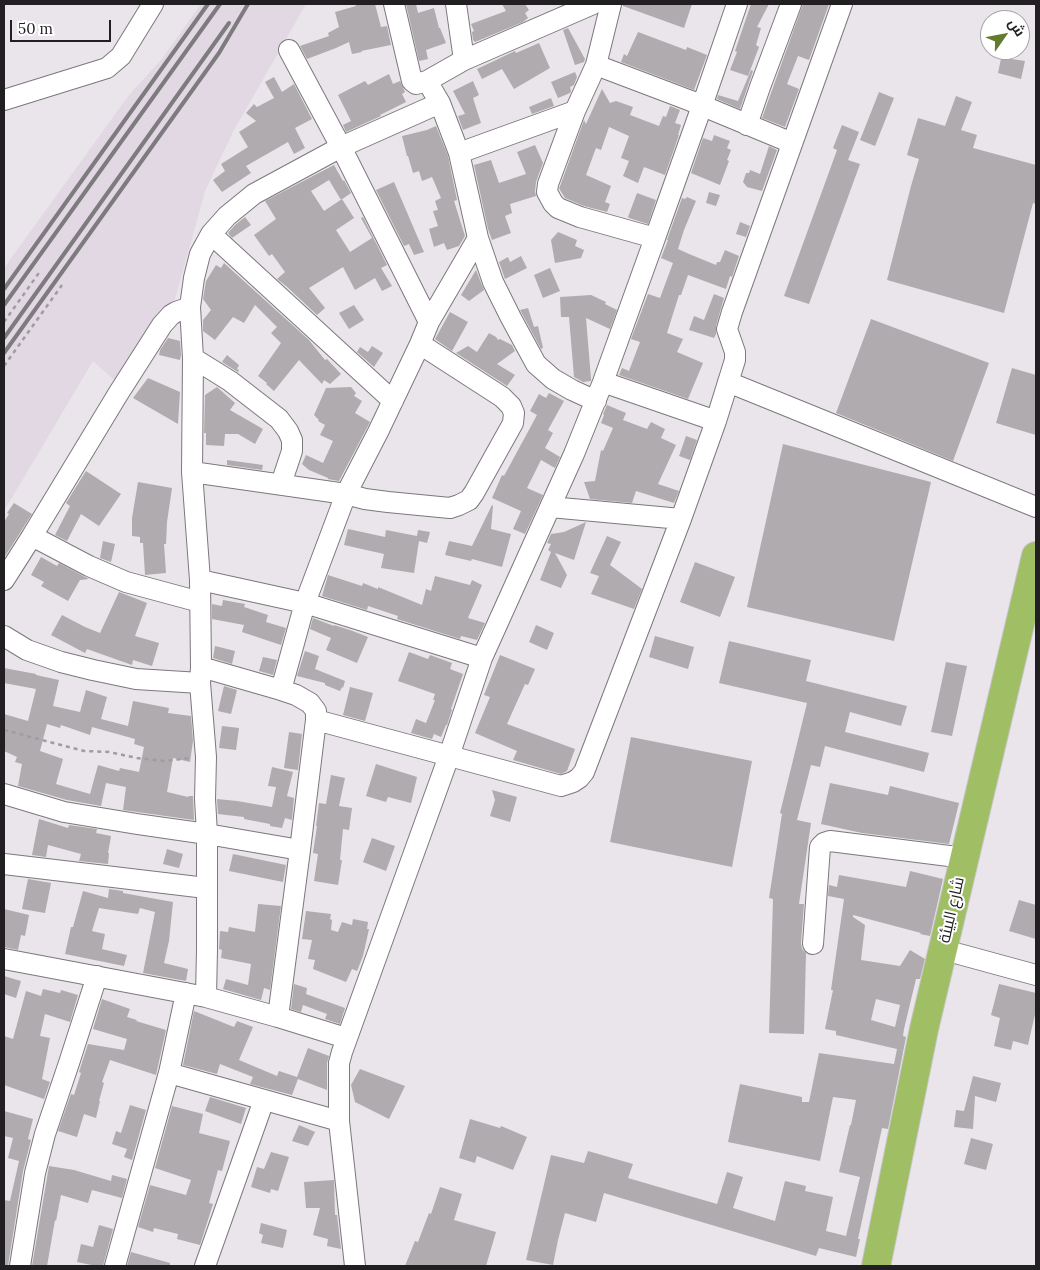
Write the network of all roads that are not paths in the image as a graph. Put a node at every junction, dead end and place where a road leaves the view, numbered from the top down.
1 (153, 4) edge
2 (394, 4) edge
3 (456, 4) edge
4 (593, 4) edge
5 (610, 4) edge
6 (737, 4) edge
7 (790, 4) edge
8 (842, 4) edge
9 (289, 50) dead end
10 (464, 60) junction
11 (596, 65) junction
12 (427, 81) junction
13 (4, 100) edge
14 (440, 103) junction
15 (702, 106) junction
16 (575, 111) junction
17 (747, 125) junction
18 (792, 143) junction
19 (341, 147) junction
20 (459, 153) junction
21 (211, 234) junction
22 (478, 238) junction
23 (655, 238) junction
24 (190, 308) junction
25 (429, 322) junction
26 (420, 344) junction
27 (193, 358) junction
28 (728, 382) junction
29 (600, 392) junction
30 (393, 401) junction
31 (716, 421) junction
32 (192, 472) junction
33 (281, 484) junction
34 (346, 494) junction
35 (550, 507) junction
36 (1036, 507) edge
37 (681, 519) junction
38 (32, 536) junction
39 (1036, 556) edge
40 (4, 580) edge
41 (200, 580) junction
42 (200, 602) junction
43 (305, 603) junction
44 (1036, 626) edge
45 (4, 636) edge
46 (482, 658) junction
47 (200, 675) junction
48 (281, 690) junction
49 (316, 720) junction
50 (449, 756) junction
51 (4, 794) edge
52 (207, 834) junction
53 (300, 850) junction
54 (965, 858) junction
55 (4, 864) edge
56 (206, 888) junction
57 (813, 944) dead end
58 (959, 954) junction
59 (4, 959) edge
60 (1036, 975) edge
61 (97, 976) junction
62 (186, 993) junction
63 (206, 997) junction
64 (278, 1016) junction
65 (346, 1038) junction
66 (169, 1073) junction
67 (264, 1100) junction
68 (339, 1121) junction
69 (20, 1266) edge
70 (115, 1266) edge
71 (204, 1266) edge
72 (355, 1266) edge
73 (876, 1266) edge
74 (890, 1266) edge

1 - 13 street
2 - 12 street
3 - 10 street
4 - 10 street
5 - 11 street
6 - 15 street
7 - 17 street
8 - 18 street
9 - 19 street
10 - 12 street
11 - 15 street
11 - 16 street
12 - 14 street
14 - 19 street
14 - 20 street
15 - 17 street
15 - 23 street
16 - 20 street
16 - 23 street
17 - 18 street
18 - 28 street
19 - 21 street
19 - 25 street
20 - 22 street
21 - 24 street
21 - 30 street
22 - 25 street
22 - 29 street
23 - 29 street
24 - 27 street
24 - 38 street
25 - 26 street
26 - 30 street
26 - 34 street
27 - 32 street
27 - 33 street
28 - 31 street
28 - 36 street
29 - 31 street
29 - 35 street
30 - 34 street
31 - 37 street
32 - 33 street
32 - 41 street
33 - 34 street
34 - 43 street
35 - 37 street
35 - 46 street
37 - 50 street
38 - 40 street
38 - 42 street
39 - 54 highway, شارع البيئة
41 - 42 street
41 - 43 street
42 - 47 street
43 - 46 street
43 - 48 street
44 - 58 highway, شارع البيئة
45 - 47 street
46 - 50 street
47 - 48 street
47 - 52 street
48 - 49 street
49 - 50 street
49 - 53 street
50 - 65 street
51 - 52 street
52 - 53 street
52 - 56 street
53 - 64 street
54 - 57 street
54 - 73 highway, شارع البيئة
55 - 56 street
56 - 63 street
58 - 60 street
58 - 74 highway, شارع البيئة
59 - 61 street
61 - 62 street
61 - 69 street
62 - 63 street
62 - 66 street
63 - 64 street
64 - 65 street
65 - 68 street
66 - 67 street
66 - 70 street
67 - 68 street
67 - 71 street
68 - 72 street

